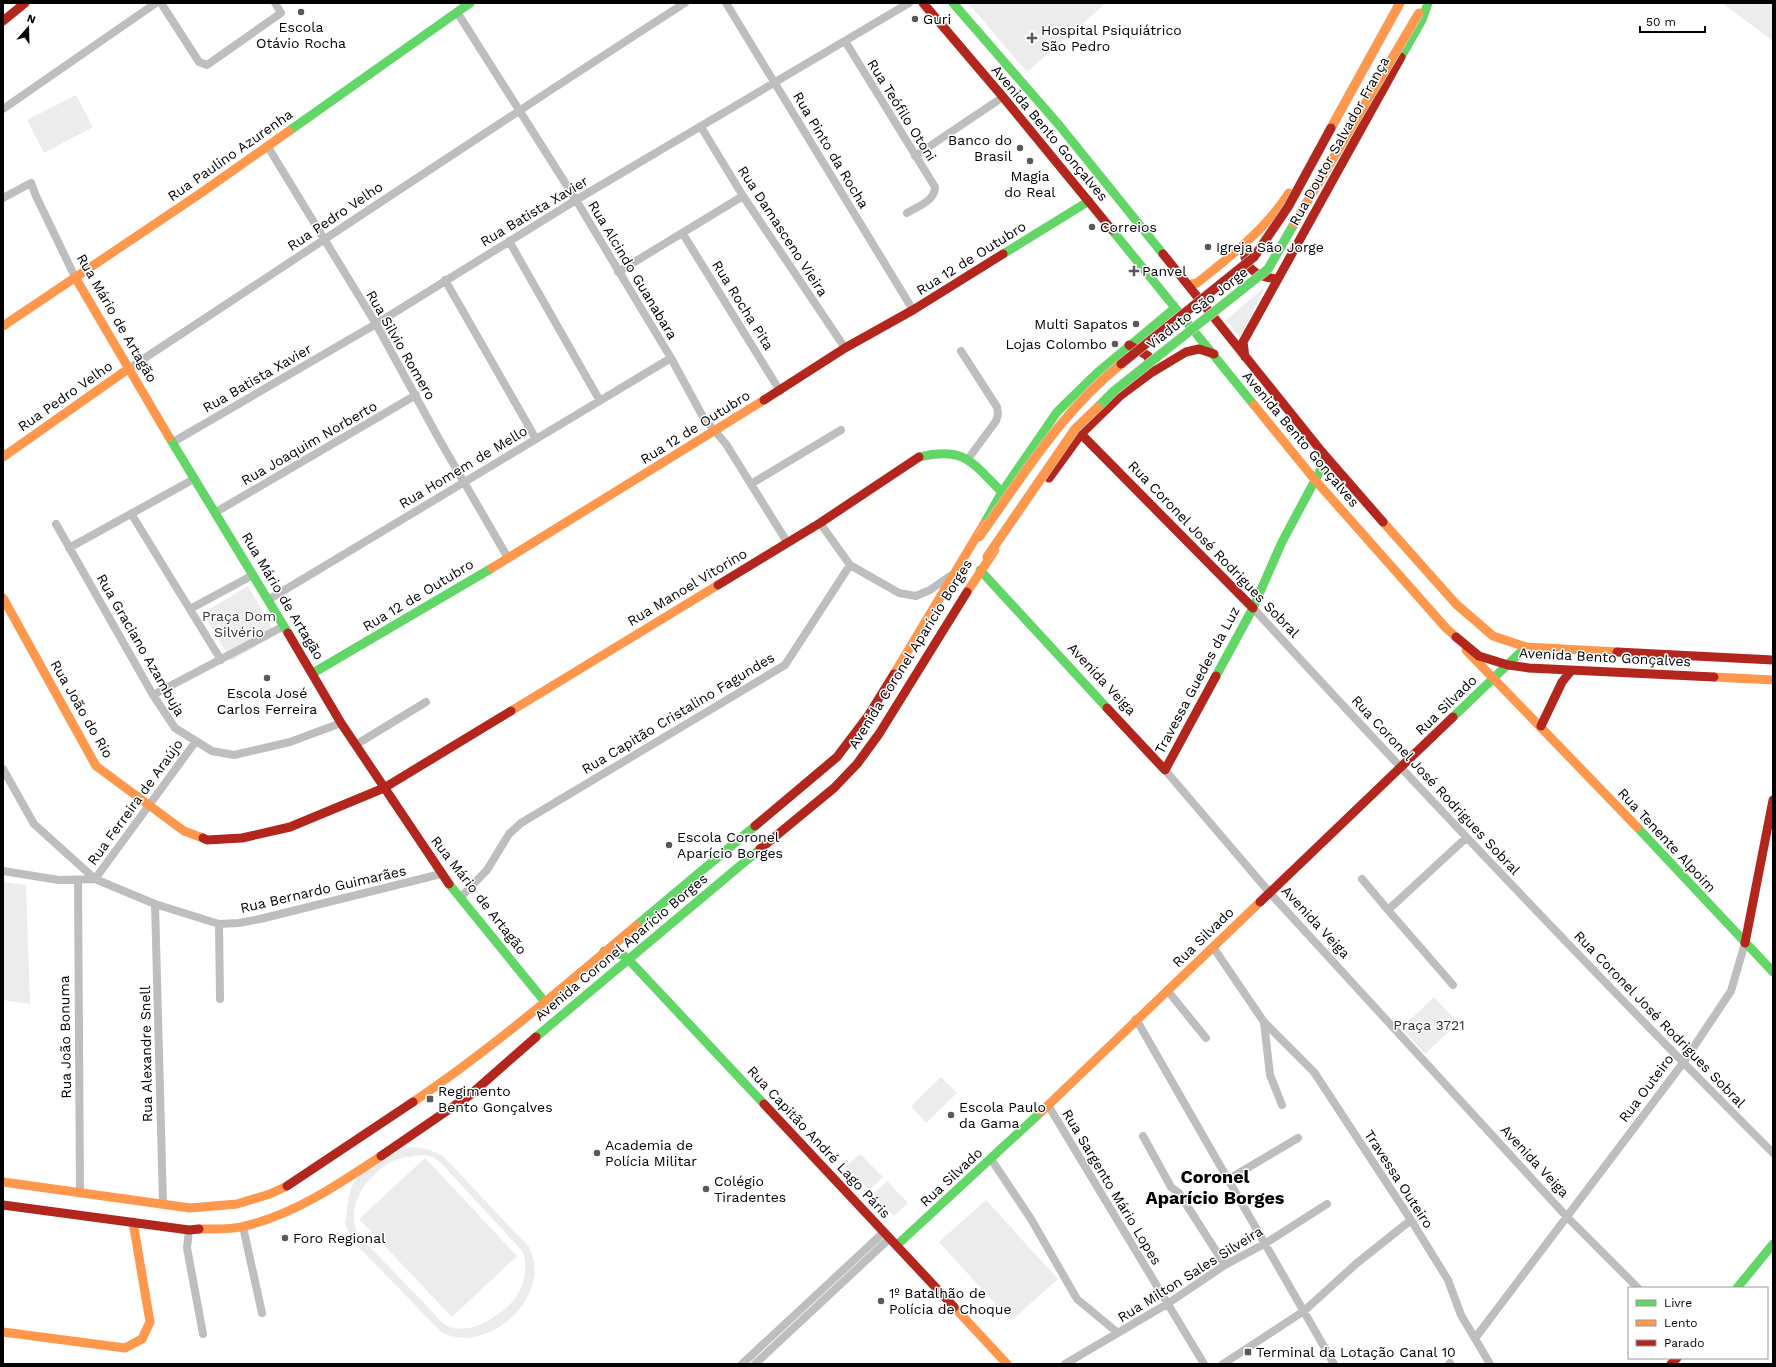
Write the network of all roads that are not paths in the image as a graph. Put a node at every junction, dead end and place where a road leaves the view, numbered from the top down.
1 (25, 3) edge
2 (156, 3) edge
3 (161, 3) edge
4 (275, 3) edge
5 (470, 3) edge
6 (685, 3) edge
7 (726, 3) edge
8 (909, 3) edge
9 (923, 3) edge
10 (953, 3) edge
11 (1394, 3) edge
12 (1400, 3) edge
13 (1425, 3) edge
14 (1428, 3) edge
15 (457, 12) junction
16 (3, 20) edge
17 (845, 41) junction
18 (776, 83) junction
19 (1003, 96) junction
20 (3, 109) edge
21 (520, 110) junction
22 (702, 127) junction
23 (268, 147) junction
24 (915, 156) junction
25 (743, 196) junction
26 (3, 198) edge
27 (576, 200) junction
28 (1089, 201) junction
29 (907, 213) dead end
30 (683, 234) junction
31 (324, 241) junction
32 (509, 241) junction
33 (1243, 247) junction
34 (618, 272) junction
35 (76, 277) junction
36 (1278, 279) junction
37 (445, 280) junction
38 (1188, 285) junction
39 (1174, 308) junction
40 (913, 310) junction
41 (376, 324) junction
42 (3, 326) edge
43 (1129, 345) junction
44 (845, 348) junction
45 (961, 351) dead end
46 (1214, 354) junction
47 (1245, 357) junction
48 (671, 358) junction
49 (128, 369) junction
50 (1151, 373) junction
51 (780, 391) junction
52 (416, 395) junction
53 (600, 401) junction
54 (841, 430) dead end
55 (715, 432) junction
56 (1081, 434) junction
57 (536, 439) junction
58 (173, 442) junction
59 (1322, 452) junction
60 (3, 457) edge
61 (968, 459) junction
62 (194, 479) junction
63 (1315, 480) junction
64 (463, 482) junction
65 (751, 484) junction
66 (1002, 492) junction
67 (216, 512) junction
68 (132, 515) junction
69 (820, 522) junction
70 (56, 524) dead end
71 (787, 542) junction
72 (69, 548) junction
73 (969, 550) junction
74 (508, 558) junction
75 (850, 565) junction
76 (957, 570) junction
77 (980, 570) junction
78 (253, 575) junction
79 (3, 598) edge
80 (268, 600) junction
81 (1253, 608) junction
82 (190, 609) junction
83 (284, 626) junction
84 (1446, 628) junction
85 (1526, 647) junction
86 (221, 660) junction
87 (1773, 660) edge
88 (1508, 665) junction
89 (1571, 670) junction
90 (313, 673) junction
91 (1493, 679) junction
92 (1773, 680) edge
93 (153, 695) junction
94 (426, 702) dead end
95 (341, 723) junction
96 (1541, 726) junction
97 (196, 741) junction
98 (357, 744) junction
99 (1400, 768) junction
100 (3, 769) edge
101 (1165, 770) junction
102 (384, 788) junction
103 (1773, 800) edge
104 (147, 805) junction
105 (1466, 838) junction
106 (3, 871) edge
107 (441, 874) junction
108 (95, 879) junction
109 (78, 880) junction
110 (1362, 880) dead end
111 (1270, 892) junction
112 (460, 898) junction
113 (155, 904) junction
114 (1388, 910) junction
115 (219, 924) junction
116 (1745, 943) junction
117 (1213, 946) junction
118 (604, 951) junction
119 (628, 959) junction
120 (1773, 972) edge
121 (1453, 985) dead end
122 (1167, 990) junction
123 (220, 999) dead end
124 (545, 1002) junction
125 (1136, 1019) junction
126 (1264, 1022) junction
127 (1206, 1038) dead end
128 (1683, 1063) junction
129 (1048, 1105) junction
130 (1282, 1105) dead end
131 (1143, 1136) dead end
132 (1298, 1138) dead end
133 (1773, 1153) edge
134 (991, 1159) junction
135 (1229, 1179) junction
136 (3, 1182) edge
137 (80, 1193) junction
138 (163, 1204) junction
139 (1327, 1204) dead end
140 (3, 1205) edge
141 (1567, 1217) junction
142 (1411, 1220) junction
143 (133, 1222) junction
144 (243, 1227) junction
145 (189, 1230) junction
146 (887, 1235) junction
147 (1266, 1243) junction
148 (1773, 1244) edge
149 (897, 1246) junction
150 (869, 1247) junction
151 (875, 1253) junction
152 (1225, 1265) junction
153 (848, 1266) junction
154 (856, 1272) junction
155 (830, 1282) junction
156 (1637, 1287) edge
157 (1738, 1287) edge
158 (837, 1289) junction
159 (811, 1300) junction
160 (1167, 1304) junction
161 (817, 1307) junction
162 (1304, 1311) junction
163 (262, 1313) dead end
164 (795, 1321) junction
165 (3, 1332) edge
166 (1118, 1333) junction
167 (203, 1334) dead end
168 (1476, 1337) junction
169 (776, 1338) junction
170 (742, 1364) edge
171 (755, 1364) edge
172 (1007, 1364) edge
173 (1065, 1364) edge
174 (1204, 1364) edge
175 (1223, 1364) edge
176 (1334, 1364) edge
177 (1490, 1364) edge

1 - 16 main road
2 - 20 street
3 - 4 street
5 - 15 main road, Rua Paulino Azurenha
6 - 21 street, Rua Pedro Velho
7 - 18 street, Rua Pinto da Rocha
8 - 17 street, Rua Batista Xavier
9 - 19 main road, Avenida Bento Gonçalves
10 - 38 main road, Avenida Bento Gonçalves
11 - 33 main road, Rua Doutor Salvador França
12 - 73 main road, Viaduto São Jorge, bridge
13 - 77 main road, Viaduto São Jorge, bridge
14 - 36 main road, Rua Doutor Salvador França
15 - 21 street, Rua Alcindo Guanabara
15 - 23 main road, Rua Paulino Azurenha
17 - 18 street, Rua Batista Xavier
17 - 24 street, Rua Teófilo Otoni
18 - 22 street, Rua Batista Xavier
18 - 40 street, Rua Pinto da Rocha
19 - 24 street
19 - 28 main road, Avenida Bento Gonçalves
21 - 27 street, Rua Alcindo Guanabara
21 - 31 street, Rua Pedro Velho
22 - 25 street, Rua Damasceno Vieira
22 - 27 street, Rua Batista Xavier
23 - 31 street, Rua Silvio Romero
23 - 35 main road, Rua Paulino Azurenha
24 - 29 street, Rua Teófilo Otoni
25 - 30 street
25 - 44 street, Rua Damasceno Vieira
26 - 35 street, Rua Mário de Artagão
27 - 32 street, Rua Batista Xavier
27 - 34 street, Rua Alcindo Guanabara
28 - 39 main road, Avenida Bento Gonçalves
28 - 40 main road, Rua 12 de Outubro
30 - 34 street
30 - 51 street, Rua Rocha Pita
31 - 41 street, Rua Silvio Romero
31 - 49 street, Rua Pedro Velho
32 - 37 street, Rua Batista Xavier
32 - 53 street
33 - 36 main road
33 - 38 main road, Rua Doutor Salvador França
34 - 48 street, Rua Alcindo Guanabara
35 - 42 main road, Rua Paulino Azurenha
35 - 49 main road, Rua Mário de Artagão
36 - 47 main road, Rua Doutor Salvador França
37 - 41 street, Rua Batista Xavier
37 - 57 street
38 - 47 main road, Avenida Bento Gonçalves
39 - 43 main road, Avenida Coronel Aparício Borges
39 - 46 main road, Avenida Bento Gonçalves
40 - 44 main road, Rua 12 de Outubro
41 - 52 street, Rua Silvio Romero
41 - 58 street, Rua Batista Xavier
43 - 50 main road
43 - 66 main road, Avenida Coronel Aparício Borges
44 - 51 main road, Rua 12 de Outubro
45 - 61 street
46 - 50 main road, Avenida Coronel Aparício Borges
46 - 63 main road, Avenida Bento Gonçalves
47 - 59 main road, Avenida Bento Gonçalves
48 - 53 street, Rua Homem de Mello
48 - 55 street, Rua Alcindo Guanabara
49 - 58 main road, Rua Mário de Artagão
49 - 60 main road, Rua Pedro Velho
50 - 56 main road, Avenida Coronel Aparício Borges
51 - 55 main road, Rua 12 de Outubro
52 - 64 street, Rua Silvio Romero
52 - 67 street, Rua Joaquim Norberto
53 - 57 street, Rua Homem de Mello
54 - 65 street
55 - 65 street, Rua Alcindo Guanabara
55 - 74 main road, Rua 12 de Outubro
56 - 77 main road, Avenida Coronel Aparício Borges
56 - 81 main road, Rua Coronel José Rodrigues Sobral
57 - 64 street, Rua Homem de Mello
58 - 62 main road, Rua Mário de Artagão
59 - 63 main road, Travessa Guedes da Luz
59 - 85 main road, Avenida Bento Gonçalves
61 - 66 main road, Rua Manoel Vitorino
61 - 69 main road, Rua Manoel Vitorino
62 - 67 main road, Rua Mário de Artagão
62 - 68 street
63 - 81 main road, Travessa Guedes da Luz
63 - 84 main road, Avenida Bento Gonçalves
64 - 74 street, Rua Silvio Romero
64 - 80 street, Rua Homem de Mello
65 - 71 street, Rua Alcindo Guanabara
66 - 73 main road, Avenida Coronel Aparício Borges
67 - 78 main road, Rua Mário de Artagão
68 - 72 street
68 - 82 street
69 - 71 main road, Rua Manoel Vitorino
69 - 75 street
70 - 72 street, Rua Graciano Azambuja
71 - 102 main road, Rua Manoel Vitorino
72 - 93 street, Rua Graciano Azambuja
73 - 76 main road, Avenida Coronel Aparício Borges
74 - 90 main road, Rua 12 de Outubro
75 - 76 street
75 - 112 street, Rua Capitão Cristalino Fagundes
76 - 118 main road, Avenida Coronel Aparício Borges
77 - 101 main road, Avenida Veiga
77 - 119 main road, Avenida Coronel Aparício Borges
78 - 80 main road, Rua Mário de Artagão
78 - 82 street
79 - 104 main road, Rua João do Rio
80 - 83 main road, Rua Mário de Artagão
81 - 99 street, Rua Coronel José Rodrigues Sobral
81 - 101 main road, Travessa Guedes da Luz
82 - 86 street
83 - 86 street
83 - 90 main road, Rua Mário de Artagão
84 - 88 main road, Avenida Bento Gonçalves
84 - 91 main road, Rua Tenente Alpoim
85 - 87 main road, Avenida Bento Gonçalves
85 - 88 main road, Rua Silvado
86 - 93 street
88 - 89 main road, Avenida Bento Gonçalves
88 - 91 main road, Rua Silvado
89 - 92 main road, Avenida Bento Gonçalves
89 - 96 main road
90 - 95 main road, Rua Mário de Artagão
91 - 96 main road, Rua Tenente Alpoim
91 - 99 main road, Rua Silvado
93 - 97 street, Rua Graciano Azambuja
94 - 98 street
95 - 97 street, Rua Graciano Azambuja
95 - 98 main road, Rua Mário de Artagão
96 - 116 main road, Rua Tenente Alpoim
97 - 104 street, Rua Ferreira de Araújo
98 - 102 main road, Rua Mário de Artagão
99 - 105 street, Rua Coronel José Rodrigues Sobral
99 - 111 main road, Rua Silvado
100 - 108 street
101 - 111 street, Avenida Veiga
102 - 104 main road, Rua João do Rio
102 - 107 main road, Rua Mário de Artagão
103 - 116 main road, Rua Outeiro
104 - 108 street, Rua Ferreira de Araújo
105 - 114 street
105 - 128 street, Rua Coronel José Rodrigues Sobral
106 - 109 street, Rua Bernardo Guimarães
107 - 112 main road, Rua Mário de Artagão
107 - 115 street, Rua Bernardo Guimarães
108 - 109 street, Rua Bernardo Guimarães
108 - 113 street, Rua Bernardo Guimarães
109 - 137 street, Rua João Bonuma
110 - 114 street
111 - 117 main road, Rua Silvado
111 - 141 street, Avenida Veiga
112 - 124 main road, Rua Mário de Artagão
113 - 115 street, Rua Bernardo Guimarães
113 - 138 street, Rua Alexandre Snell
114 - 121 street
115 - 123 street
116 - 120 main road, Rua Tenente Alpoim
116 - 128 street, Rua Outeiro
117 - 122 main road, Rua Silvado
117 - 126 street, Travessa Outeiro
118 - 119 main road, Rua Capitão André Lago Páris
118 - 124 main road, Avenida Coronel Aparício Borges
119 - 144 main road, Avenida Coronel Aparício Borges
119 - 146 main road, Rua Capitão André Lago Páris
122 - 125 main road, Rua Silvado
122 - 127 street
124 - 138 main road, Avenida Coronel Aparício Borges
125 - 129 main road, Rua Silvado
125 - 135 street
126 - 130 street
126 - 142 street, Travessa Outeiro
128 - 133 street, Rua Coronel José Rodrigues Sobral
128 - 141 street, Rua Outeiro
129 - 134 main road, Rua Silvado
129 - 160 street, Rua Sargento Mário Lopes
131 - 152 street
132 - 135 street
134 - 149 main road, Rua Silvado
134 - 166 street
135 - 147 street
136 - 137 main road, Avenida Coronel Aparício Borges
137 - 138 main road, Avenida Coronel Aparício Borges
139 - 147 street, Rua Milton Sales Silveira
140 - 143 main road, Avenida Coronel Aparício Borges
141 - 156 street, Avenida Veiga
141 - 168 street, Rua Outeiro
142 - 162 street
142 - 168 street, Travessa Outeiro
143 - 145 main road, Avenida Coronel Aparício Borges
143 - 165 main road
144 - 145 main road, Avenida Coronel Aparício Borges
144 - 163 street
145 - 167 street
146 - 149 main road, Rua Capitão André Lago Páris
146 - 150 street
146 - 151 street
147 - 152 street, Rua Milton Sales Silveira
147 - 162 street
148 - 157 main road
149 - 172 main road, Rua Capitão André Lago Páris
150 - 151 street
150 - 153 street
151 - 154 street
152 - 160 street, Rua Milton Sales Silveira
153 - 154 street
153 - 155 street
154 - 158 street
155 - 158 street
155 - 159 street
158 - 161 street
159 - 161 street
159 - 164 street
160 - 166 street, Rua Milton Sales Silveira
160 - 174 street, Rua Sargento Mário Lopes
161 - 164 street
162 - 175 street
162 - 176 street
164 - 169 street
166 - 173 street, Rua Milton Sales Silveira
168 - 177 street, Travessa Outeiro
169 - 170 street
169 - 171 street

